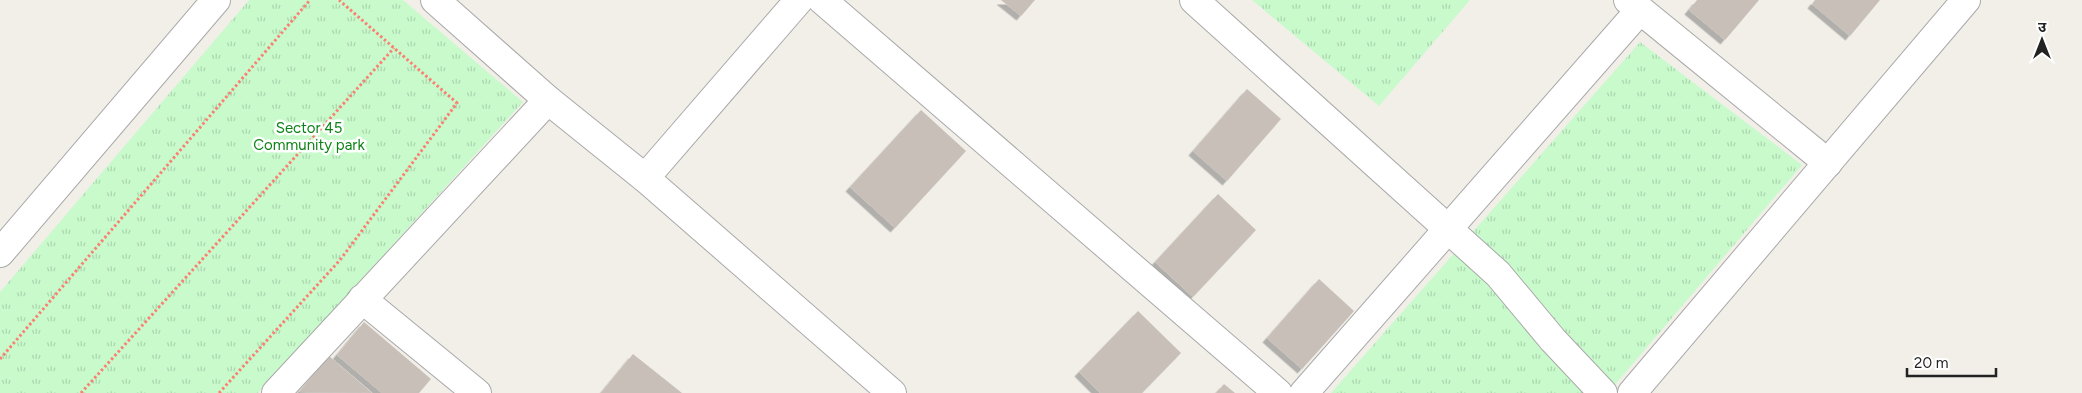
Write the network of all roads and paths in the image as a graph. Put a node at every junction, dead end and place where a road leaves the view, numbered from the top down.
1 (216, 0) edge
2 (310, 0) edge
3 (339, 0) edge
4 (436, 0) edge
5 (799, 0) edge
6 (822, 0) edge
7 (1194, 0) edge
8 (1966, 0) edge
9 (1634, 5) edge
10 (394, 48) junction
11 (548, 100) junction
12 (1828, 163) junction
13 (645, 178) junction
14 (1448, 228) junction
15 (0, 253) edge
16 (362, 299) junction
17 (0, 359) edge
18 (81, 393) edge
19 (219, 393) edge
20 (276, 393) edge
21 (477, 393) edge
22 (892, 393) edge
23 (1278, 393) edge
24 (1304, 393) edge
25 (1602, 393) edge
26 (1632, 393) edge

1 - 15 street
2 - 17 path
3 - 10 path
4 - 11 street
5 - 13 street
6 - 23 street
7 - 14 street
8 - 12 street
9 - 12 street
9 - 14 street
10 - 18 path
10 - 19 path
11 - 13 street
11 - 16 street
12 - 26 street
13 - 22 street
14 - 24 street
14 - 25 street
16 - 20 street
16 - 21 street

